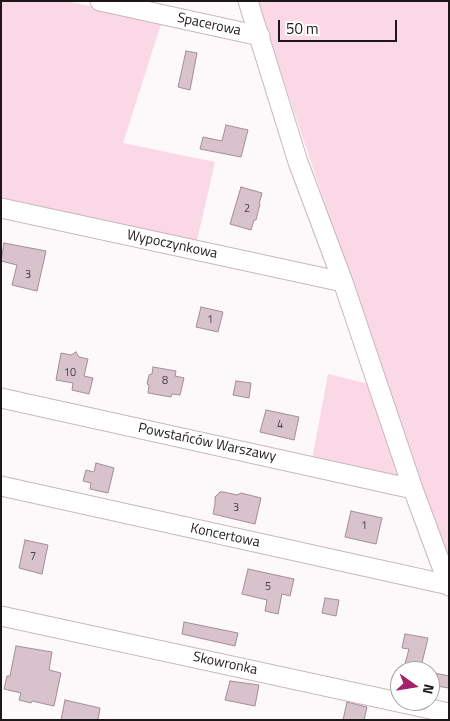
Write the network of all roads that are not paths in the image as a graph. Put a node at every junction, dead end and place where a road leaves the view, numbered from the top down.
1 (100, 1) edge
2 (248, 1) edge
3 (260, 36) junction
4 (1, 208) edge
5 (343, 282) junction
6 (1, 398) edge
7 (1, 486) edge
8 (413, 489) junction
9 (449, 586) edge
10 (1, 616) edge
11 (449, 713) edge

1 - 3 street, Spacerowa
2 - 3 street
3 - 5 street
4 - 5 street, Wypoczynkowa
5 - 8 street
6 - 8 street, Powstańców Warszawy
7 - 9 street, Koncertowa
8 - 9 street
10 - 11 street, Skowronka

